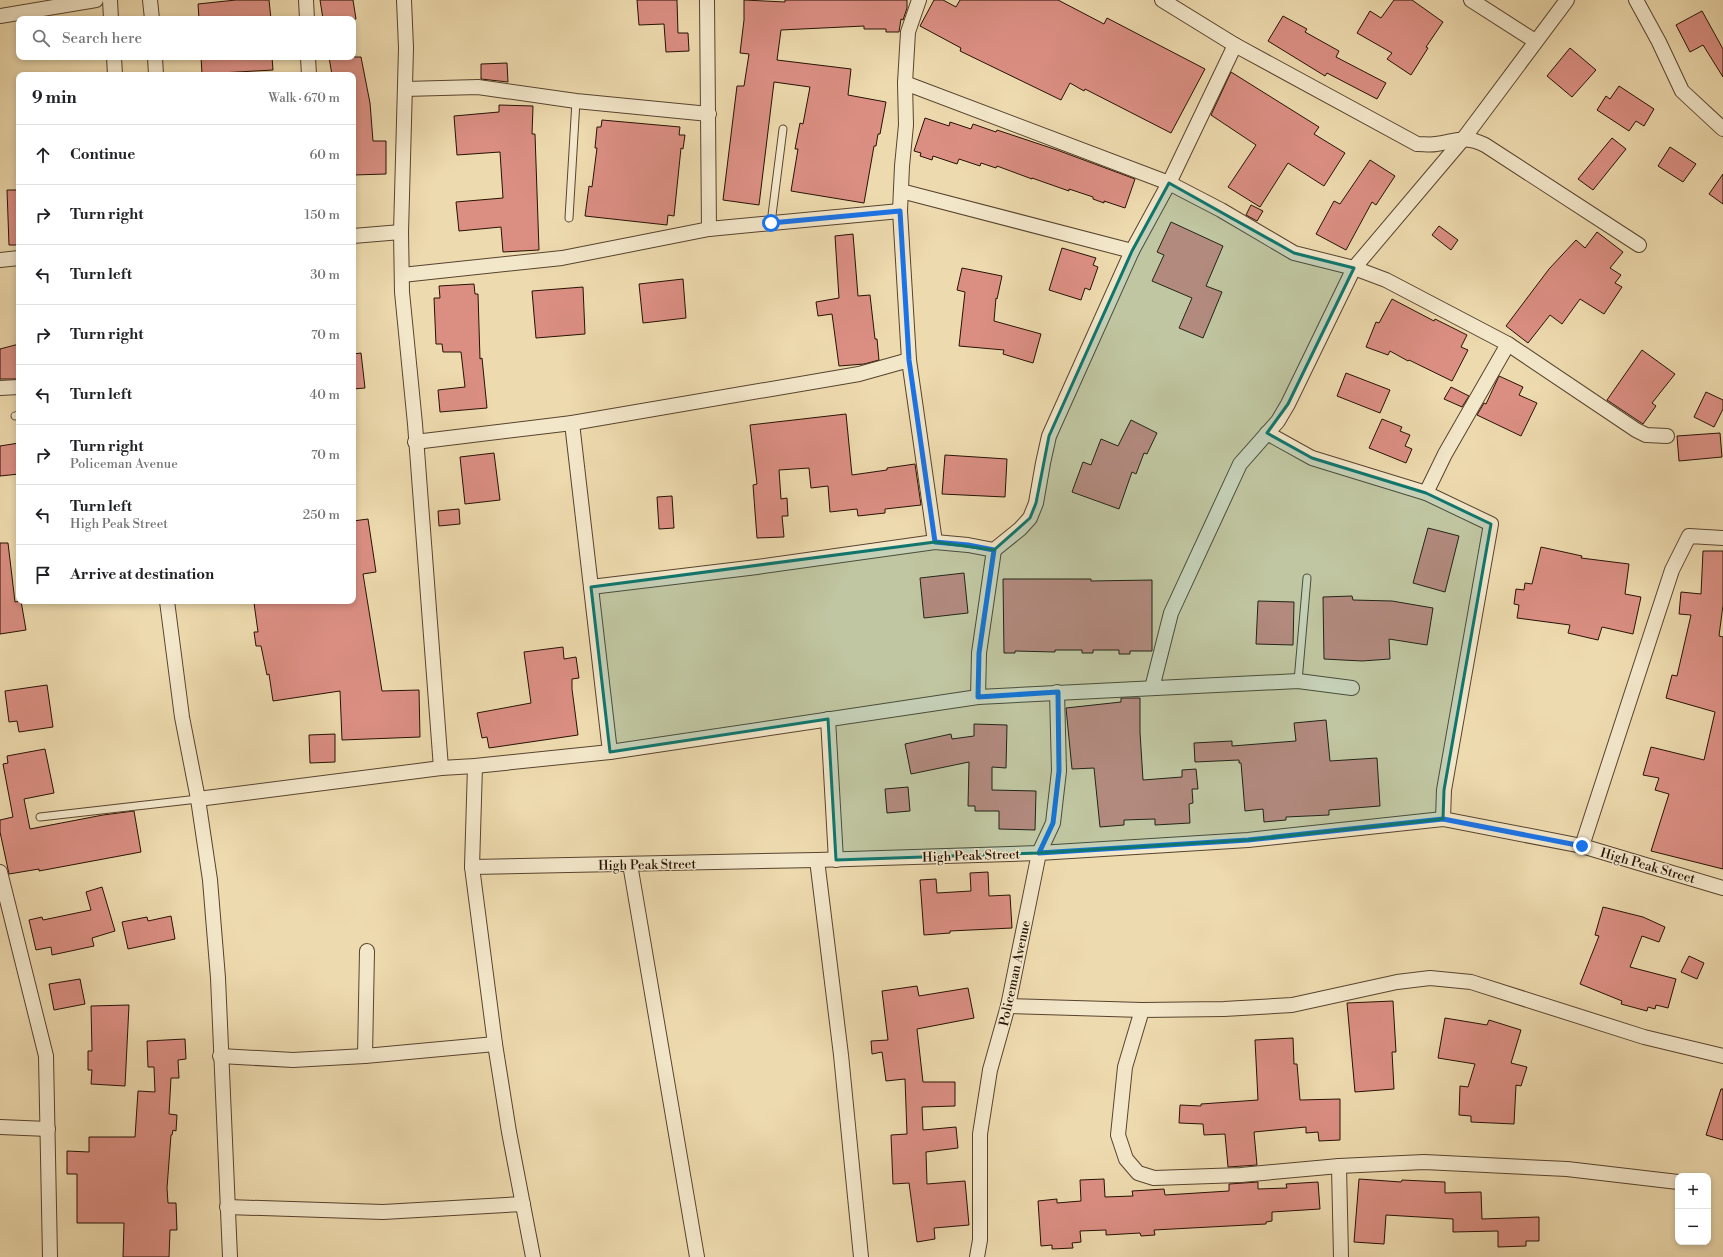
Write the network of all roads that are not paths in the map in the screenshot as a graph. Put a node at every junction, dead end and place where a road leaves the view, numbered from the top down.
1 (96, 0) edge
2 (110, 0) edge
3 (150, 0) edge
4 (306, 0) edge
5 (404, 0) edge
6 (706, 0) edge
7 (919, 0) edge
8 (1162, 0) edge
9 (1471, 0) edge
10 (1567, 0) edge
11 (1636, 0) edge
12 (0, 16) edge
13 (112, 16) edge
14 (152, 16) edge
15 (307, 16) edge
16 (1535, 42) junction
17 (1235, 45) junction
18 (114, 60) edge
19 (155, 60) edge
20 (308, 60) edge
21 (115, 72) edge
22 (156, 72) edge
23 (309, 72) edge
24 (905, 83) junction
25 (405, 89) junction
26 (576, 101) junction
27 (709, 114) junction
28 (782, 129) dead end
29 (1723, 129) edge
30 (1464, 138) junction
31 (1169, 183) junction
32 (901, 192) junction
33 (900, 211) junction
34 (569, 218) dead end
35 (771, 223) junction
36 (709, 229) junction
37 (401, 232) junction
38 (356, 236) edge
39 (1639, 245) dead end
40 (1132, 251) junction
41 (16, 258) edge
42 (0, 260) edge
43 (1354, 268) junction
44 (402, 275) junction
45 (1508, 344) junction
46 (909, 360) junction
47 (16, 387) edge
48 (0, 388) edge
49 (572, 423) junction
50 (1267, 433) junction
51 (1667, 436) dead end
52 (415, 442) junction
53 (1426, 493) junction
54 (1723, 538) edge
55 (935, 542) junction
56 (994, 550) junction
57 (1307, 578) dead end
58 (592, 587) junction
59 (167, 604) edge
60 (1298, 681) junction
61 (1152, 688) junction
62 (1352, 688) dead end
63 (1058, 692) junction
64 (978, 697) junction
65 (828, 718) junction
66 (610, 752) junction
67 (475, 766) junction
68 (441, 768) junction
69 (198, 800) junction
70 (40, 817) dead end
71 (1443, 819) junction
72 (1582, 846) junction
73 (1039, 853) junction
74 (817, 860) junction
75 (836, 860) junction
76 (630, 864) junction
77 (472, 867) junction
78 (0, 872) edge
79 (1723, 888) edge
80 (2, 897) edge
81 (367, 951) dead end
82 (1008, 1006) junction
83 (1142, 1010) junction
84 (495, 1044) junction
85 (220, 1056) junction
86 (365, 1056) junction
87 (1723, 1056) edge
88 (0, 1127) edge
89 (48, 1129) junction
90 (1339, 1166) junction
91 (1675, 1182) edge
92 (524, 1204) junction
93 (227, 1207) junction
94 (50, 1257) edge
95 (230, 1257) edge
96 (534, 1257) edge
97 (697, 1257) edge
98 (861, 1257) edge
99 (977, 1257) edge
100 (1341, 1257) edge

1 - 12 street
2 - 13 street
3 - 14 street
4 - 15 street
5 - 25 street
6 - 27 street
7 - 24 street
8 - 17 street
9 - 16 street
10 - 16 street
11 - 29 street
16 - 30 street
17 - 30 street
17 - 31 street
18 - 21 street
19 - 22 street
20 - 23 street
24 - 31 street
24 - 32 street
25 - 26 street
25 - 37 street
26 - 27 street
26 - 34 lane
27 - 36 street
28 - 35 lane
30 - 39 street
30 - 43 street
31 - 40 street
31 - 43 street
32 - 33 street
32 - 40 street
33 - 35 street
33 - 46 street
35 - 36 street
36 - 44 street
37 - 38 street
37 - 44 street
40 - 56 street
41 - 42 street
43 - 45 street
43 - 50 street
44 - 52 street
45 - 51 street
45 - 53 street
46 - 49 street
46 - 55 street
47 - 48 street
49 - 52 street
49 - 58 street
50 - 53 street
50 - 61 street
52 - 68 street
53 - 71 street
54 - 72 street
55 - 56 street
55 - 58 street
56 - 64 street
57 - 60 lane
58 - 66 street
59 - 69 street
60 - 61 street
60 - 62 street
61 - 63 street
63 - 64 street
63 - 73 street, Policeman Avenue
64 - 65 street
65 - 66 street
65 - 75 street
66 - 67 street
67 - 68 street
67 - 77 street
68 - 69 street
69 - 70 lane
69 - 85 street
71 - 72 street, High Peak Street
71 - 73 street, High Peak Street
72 - 79 street, High Peak Street
73 - 75 street, High Peak Street
73 - 82 street, Policeman Avenue
74 - 75 street, High Peak Street
74 - 76 street, High Peak Street
74 - 98 street
76 - 77 street, High Peak Street
76 - 97 street
77 - 84 street
78 - 80 street
80 - 89 street
81 - 86 street
82 - 83 street
82 - 99 street, Policeman Avenue
83 - 87 street
83 - 90 street
84 - 86 street
84 - 92 street
85 - 86 street
85 - 93 street
88 - 89 street
89 - 94 street
90 - 91 street
90 - 100 street
92 - 93 street
92 - 96 street
93 - 95 street

